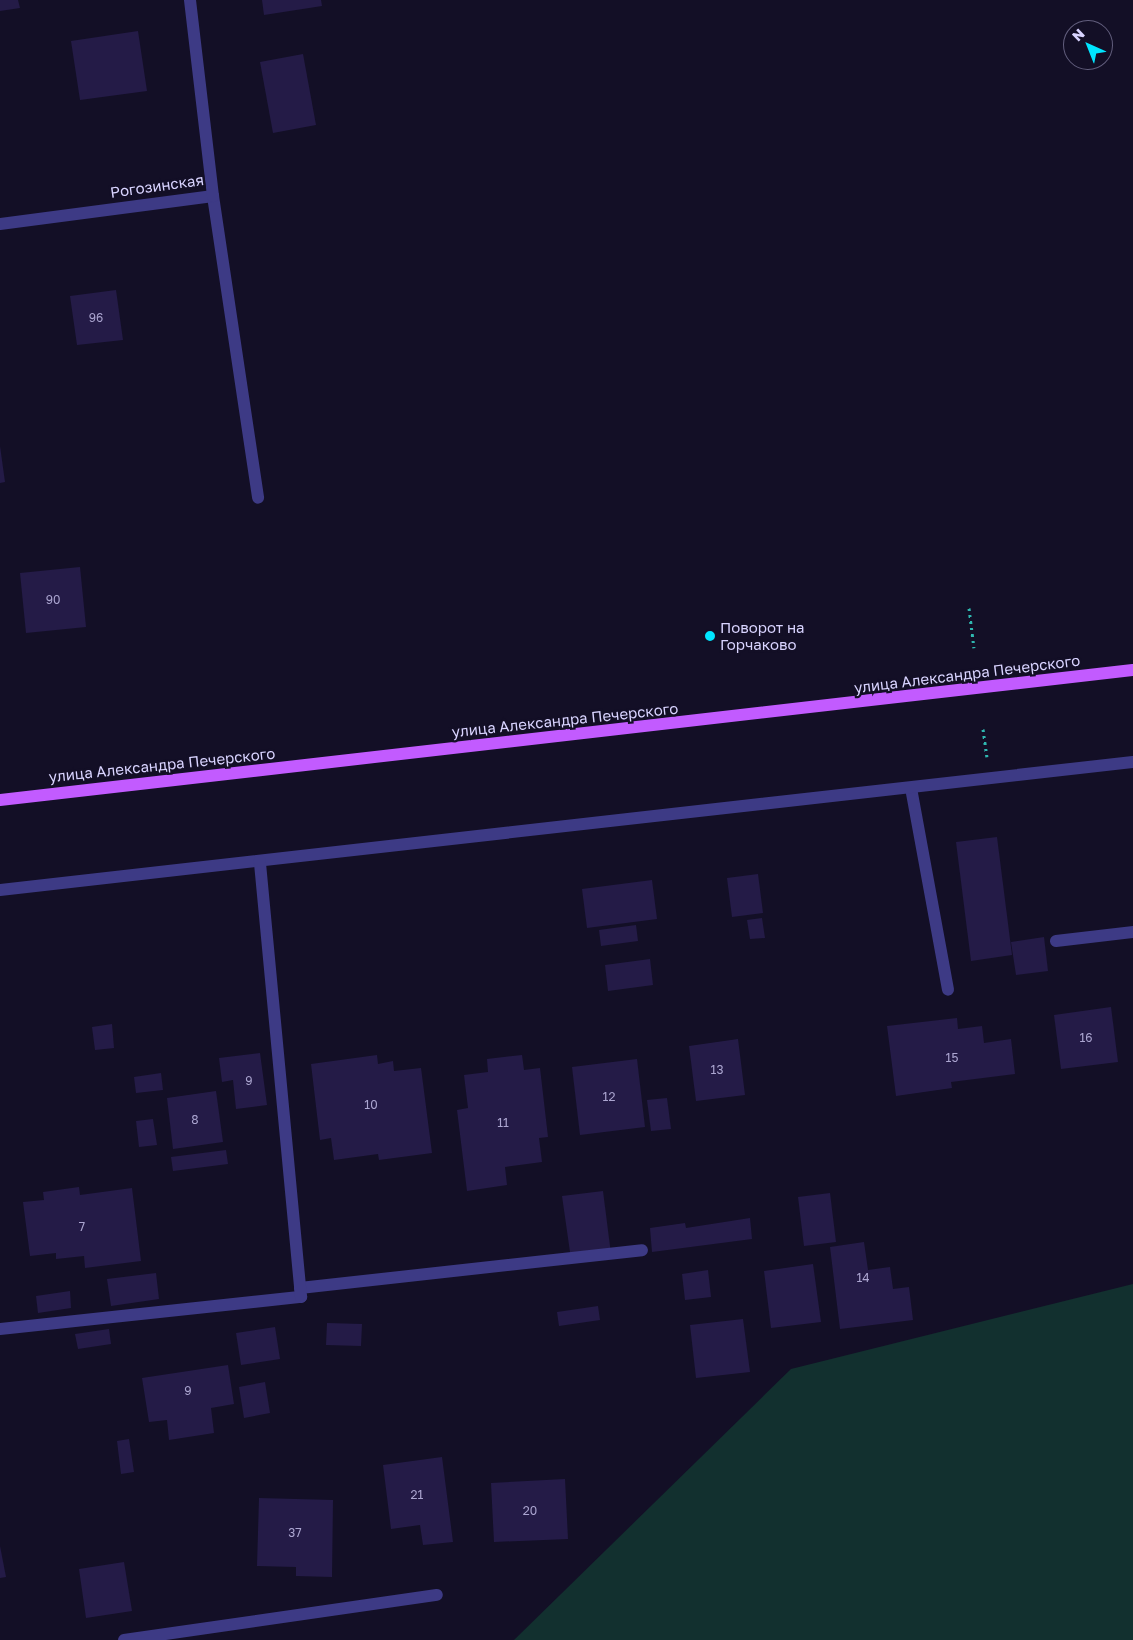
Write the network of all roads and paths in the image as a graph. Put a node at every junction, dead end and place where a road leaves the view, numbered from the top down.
1 (190, 0) edge
2 (213, 196) junction
3 (0, 224) edge
4 (258, 498) dead end
5 (969, 608) dead end
6 (974, 648) dead end
7 (1133, 670) edge
8 (983, 729) dead end
9 (988, 762) dead end
10 (1133, 762) edge
11 (911, 788) junction
12 (0, 800) edge
13 (260, 861) junction
14 (0, 890) edge
15 (1133, 932) edge
16 (1056, 942) dead end
17 (948, 990) dead end
18 (642, 1250) dead end
19 (300, 1288) junction
20 (0, 1329) edge
21 (437, 1595) dead end
22 (124, 1640) edge

1 - 2 street, Рогозинская
2 - 3 street, Рогозинская
2 - 4 street
5 - 6 path
7 - 12 main road, улица Александра Печерского
8 - 9 path
10 - 11 street
11 - 13 street
11 - 17 street
13 - 14 street
13 - 19 street
15 - 16 street
18 - 19 street
19 - 20 street
21 - 22 street

